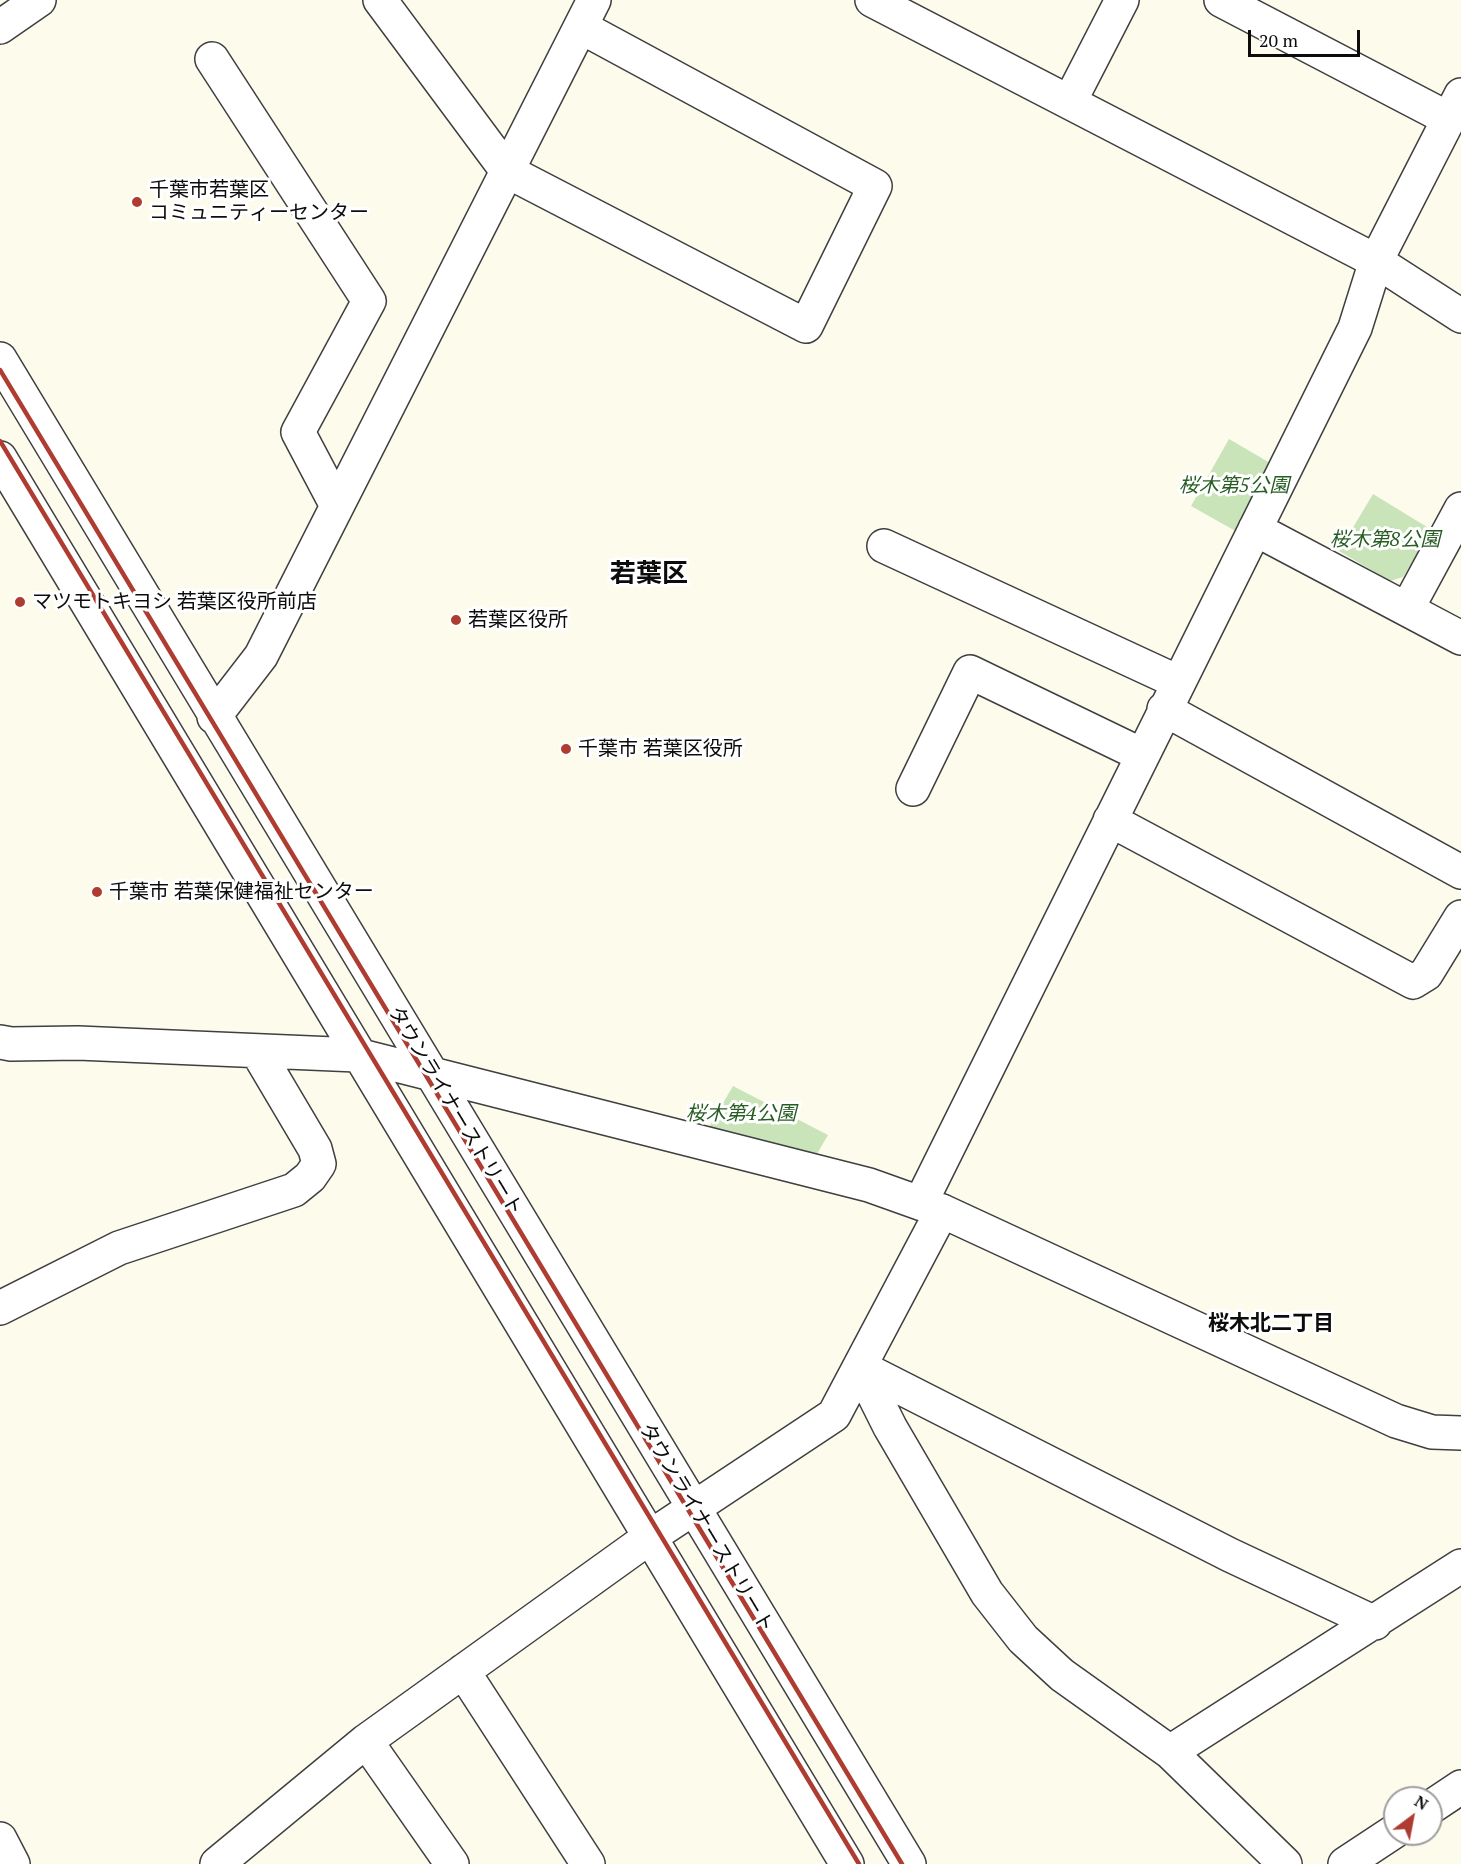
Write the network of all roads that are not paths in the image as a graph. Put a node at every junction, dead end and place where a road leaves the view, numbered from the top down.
1 (39, 0) edge
2 (380, 0) edge
3 (872, 0) edge
4 (1122, 0) edge
5 (1221, 0) edge
6 (587, 13) edge
7 (0, 27) edge
8 (212, 59) dead end
9 (1070, 101) junction
10 (1455, 107) edge
11 (507, 171) junction
12 (1376, 261) junction
13 (1461, 316) edge
14 (0, 360) edge
15 (0, 458) edge
16 (336, 504) junction
17 (1461, 509) edge
18 (1255, 529) junction
19 (884, 546) dead end
20 (1407, 609) junction
21 (1461, 638) edge
22 (1171, 696) junction
23 (214, 717) junction
24 (1142, 755) junction
25 (913, 789) dead end
26 (1110, 820) junction
27 (1461, 872) edge
28 (1461, 917) edge
29 (0, 1042) edge
30 (257, 1051) junction
31 (357, 1055) junction
32 (434, 1075) junction
33 (932, 1207) junction
34 (0, 1308) edge
35 (860, 1367) junction
36 (1461, 1433) edge
37 (693, 1507) junction
38 (650, 1537) junction
39 (1461, 1566) edge
40 (1375, 1623) junction
41 (463, 1671) junction
42 (366, 1741) junction
43 (1170, 1752) junction
44 (1461, 1787) edge
45 (1443, 1799) edge
46 (0, 1839) edge
47 (1383, 1839) edge
48 (13, 1864) edge
49 (218, 1864) edge
50 (452, 1864) edge
51 (588, 1864) edge
52 (847, 1864) edge
53 (909, 1864) edge
54 (1285, 1864) edge
55 (1345, 1864) edge

1 - 7 street
2 - 11 street
3 - 9 street
4 - 9 street
5 - 10 street
6 - 11 street
6 - 11 street
8 - 16 street
9 - 12 street
10 - 12 street
11 - 16 street
12 - 13 street
12 - 18 street
14 - 23 street, タウンライナーストリート
15 - 31 street
16 - 23 street
17 - 20 street
18 - 20 street
18 - 22 street
19 - 22 street
20 - 21 street
22 - 24 street
22 - 27 street
23 - 32 street, タウンライナーストリート
24 - 25 street
24 - 26 street
26 - 28 street
26 - 33 street
29 - 30 street
30 - 31 street
30 - 34 street
31 - 32 street
31 - 38 street
32 - 33 street
32 - 37 street, タウンライナーストリート
33 - 35 street
33 - 36 street
35 - 37 street
35 - 40 street
35 - 43 street
37 - 38 street
37 - 53 street, タウンライナーストリート
38 - 41 street
38 - 52 street
39 - 40 street
40 - 43 street
41 - 42 street
41 - 51 street
42 - 49 street
42 - 50 street
43 - 54 street
44 - 45 street
46 - 48 street
47 - 55 street

